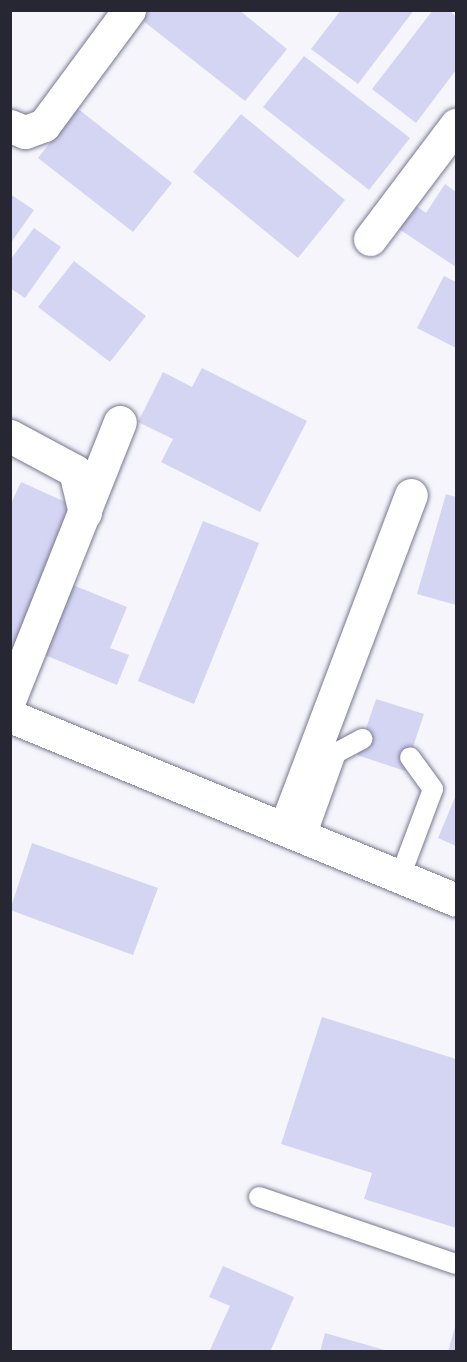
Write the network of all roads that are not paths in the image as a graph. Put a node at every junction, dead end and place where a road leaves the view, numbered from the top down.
1 (129, 10) edge
2 (10, 126) edge
3 (456, 126) edge
4 (370, 239) dead end
5 (120, 422) dead end
6 (10, 436) edge
7 (411, 495) dead end
8 (84, 513) junction
9 (10, 698) edge
10 (10, 716) edge
11 (362, 739) dead end
12 (410, 757) dead end
13 (296, 832) junction
14 (400, 877) junction
15 (456, 900) edge
16 (258, 1197) dead end
17 (456, 1264) edge

1 - 2 street
3 - 4 street
5 - 8 street
6 - 8 street
7 - 13 street
8 - 9 street
10 - 13 street
11 - 13 lane
12 - 14 lane
13 - 14 street
14 - 15 street
16 - 17 lane

